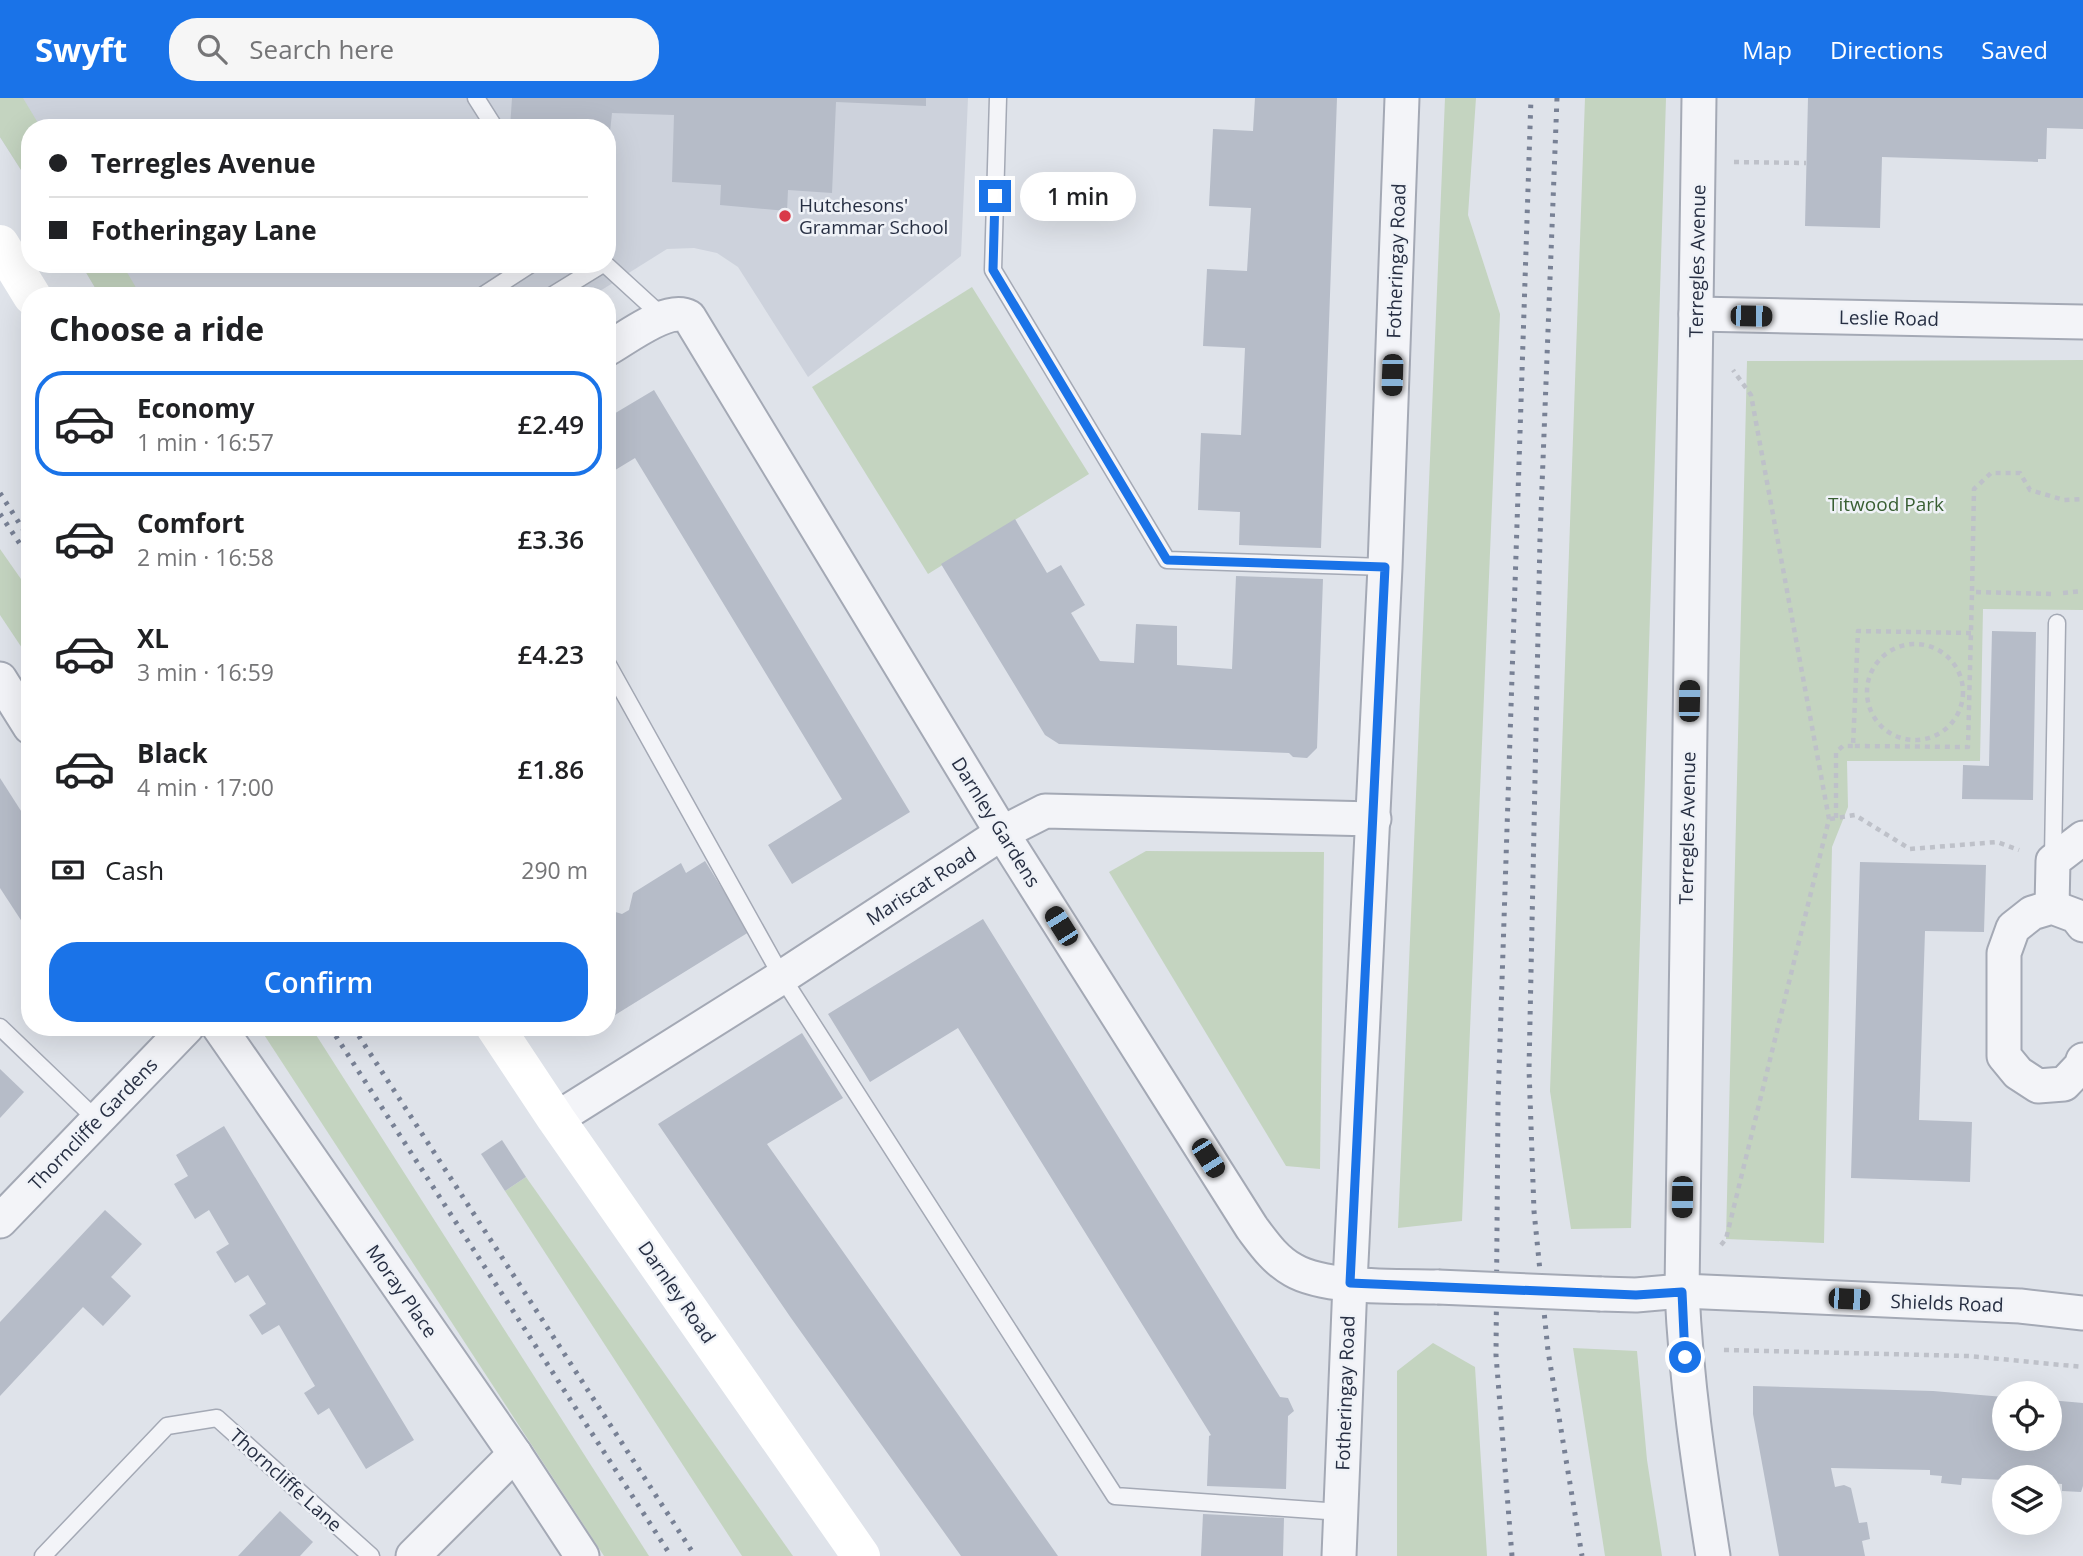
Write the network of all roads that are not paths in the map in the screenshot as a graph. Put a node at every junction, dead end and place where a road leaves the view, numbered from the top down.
1 (476, 98) edge
2 (998, 98) edge
3 (1402, 98) edge
4 (1699, 98) edge
5 (489, 119) edge
6 (0, 244) edge
7 (517, 273) edge
8 (589, 273) edge
9 (616, 273) edge
10 (26, 287) edge
11 (496, 287) edge
12 (566, 287) edge
13 (1696, 314) junction
14 (673, 315) junction
15 (2083, 322) edge
16 (616, 344) edge
17 (1385, 567) junction
18 (2057, 623) dead end
19 (0, 679) edge
20 (616, 679) edge
21 (21, 713) edge
22 (1374, 819) junction
23 (1002, 833) junction
24 (2083, 838) edge
25 (2053, 861) junction
26 (2052, 907) junction
27 (2083, 925) edge
28 (782, 977) junction
29 (0, 1027) edge
30 (178, 1036) edge
31 (225, 1036) edge
32 (501, 1036) edge
33 (2083, 1060) edge
34 (556, 1119) junction
35 (97, 1120) junction
36 (0, 1221) edge
37 (1350, 1283) junction
38 (1682, 1292) junction
39 (2083, 1312) edge
40 (515, 1454) junction
41 (1341, 1512) junction
42 (43, 1556) edge
43 (370, 1556) edge
44 (413, 1556) edge
45 (582, 1556) edge
46 (861, 1556) edge
47 (1339, 1556) edge
48 (1713, 1556) edge

1 - 5 lane
2 - 17 lane
3 - 17 street, Fotheringay Road
4 - 13 street, Terregles Avenue
6 - 10 main road
7 - 11 lane
8 - 12 lane
9 - 14 lane
13 - 15 street, Leslie Road
13 - 38 street, Terregles Avenue
14 - 16 street
14 - 23 street, Darnley Gardens
17 - 22 street, Fotheringay Road
18 - 25 lane
19 - 21 street
20 - 28 lane
22 - 23 street, Mariscat Road
22 - 37 street, Fotheringay Road
23 - 28 street, Mariscat Road
23 - 37 street, Darnley Gardens
24 - 25 street
25 - 26 street
26 - 27 street
26 - 33 street
28 - 34 street, Mariscat Road
28 - 41 lane
29 - 35 lane
30 - 35 street, Thorncliffe Gardens
31 - 40 street, Moray Place
32 - 34 main road, Darnley Road
34 - 46 main road, Darnley Road
35 - 36 street, Thorncliffe Gardens
37 - 38 street, Shields Road, bridge
37 - 41 street, Fotheringay Road
38 - 39 street, Shields Road
38 - 48 street, Terregles Avenue
40 - 44 street
40 - 45 street, Moray Place
41 - 47 street, Fotheringay Road
42 - 43 lane, Thorncliffe Lane

